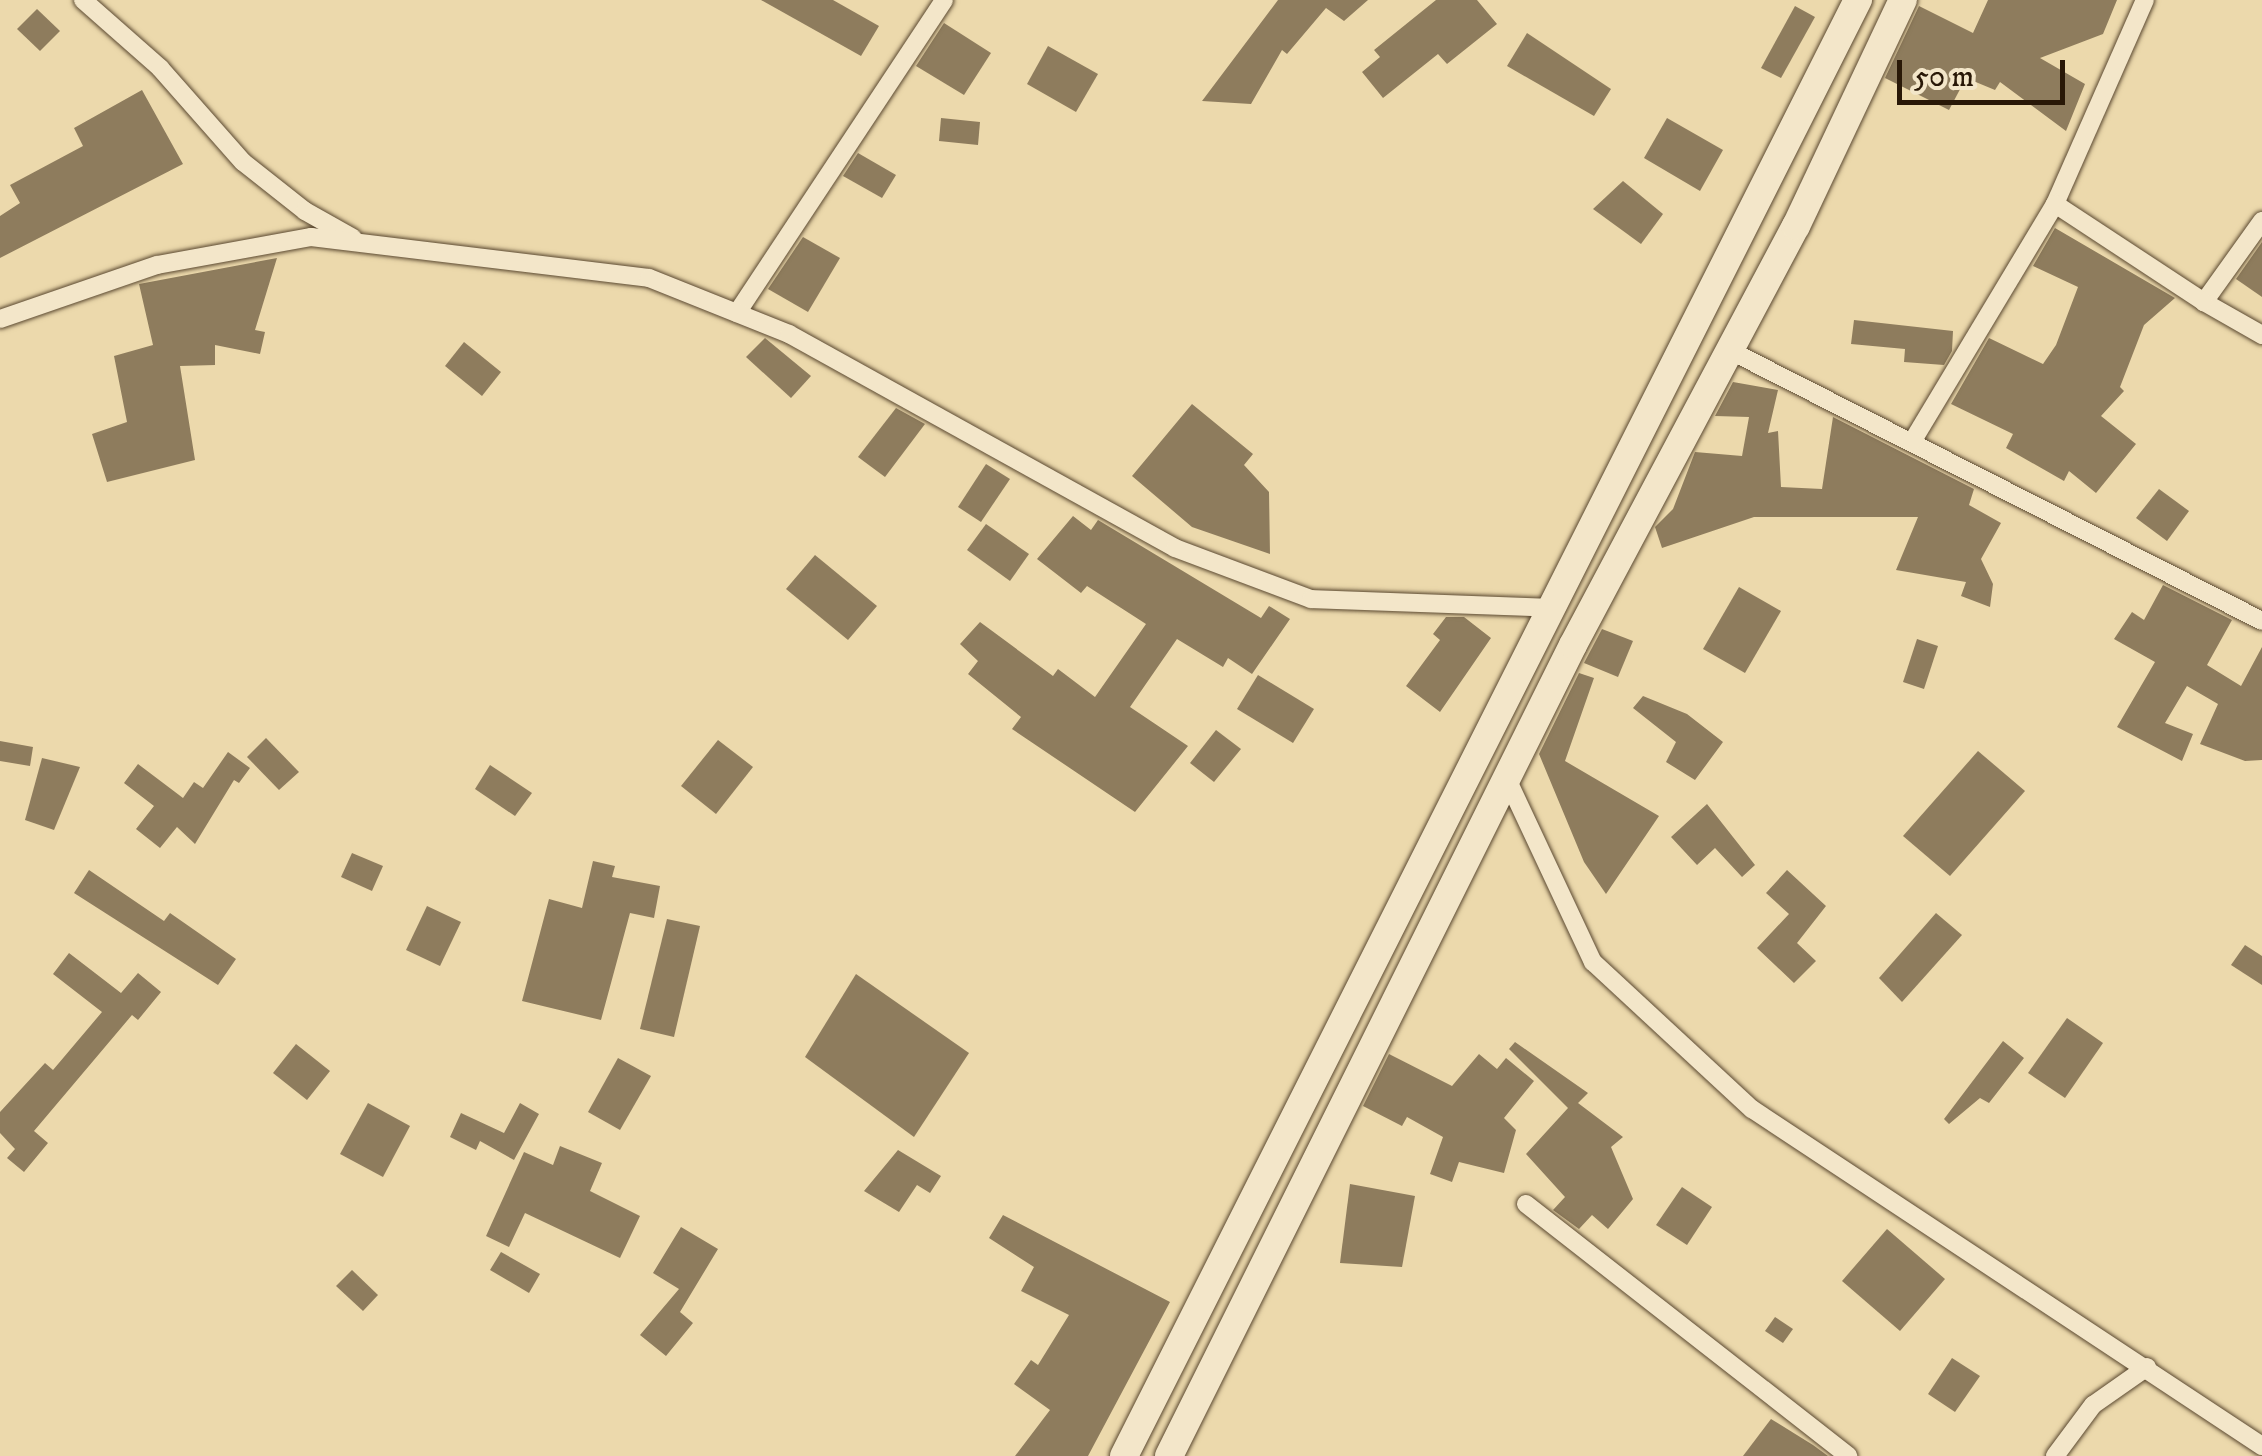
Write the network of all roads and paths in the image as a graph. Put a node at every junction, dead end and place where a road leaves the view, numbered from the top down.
1 (83, 0) edge
2 (944, 0) edge
3 (1858, 0) edge
4 (1902, 0) edge
5 (2145, 0) edge
6 (1759, 204) junction
7 (2055, 204) junction
8 (2262, 220) edge
9 (1796, 226) junction
10 (362, 243) junction
11 (2204, 302) junction
12 (737, 313) junction
13 (0, 320) edge
14 (2262, 336) edge
15 (1733, 352) junction
16 (1912, 442) junction
17 (1551, 608) junction
18 (2262, 621) edge
19 (1509, 783) junction
20 (1440, 828) junction
21 (1479, 844) junction
22 (1526, 1204) dead end
23 (2147, 1368) junction
24 (2262, 1446) edge
25 (1124, 1456) edge
26 (1169, 1456) edge
27 (1848, 1456) edge
28 (2055, 1456) edge

1 - 10 street
2 - 12 street
3 - 6 main road
4 - 9 main road
5 - 7 street
6 - 9 main road
6 - 17 main road
7 - 11 street
7 - 16 street
8 - 11 street
9 - 15 main road
10 - 12 street
10 - 13 street
11 - 14 street
12 - 17 street
15 - 16 street
15 - 19 main road
16 - 18 street
17 - 20 main road
19 - 21 main road
19 - 23 street
20 - 21 main road
20 - 25 main road
21 - 26 main road
22 - 27 street
23 - 24 street
23 - 28 street

